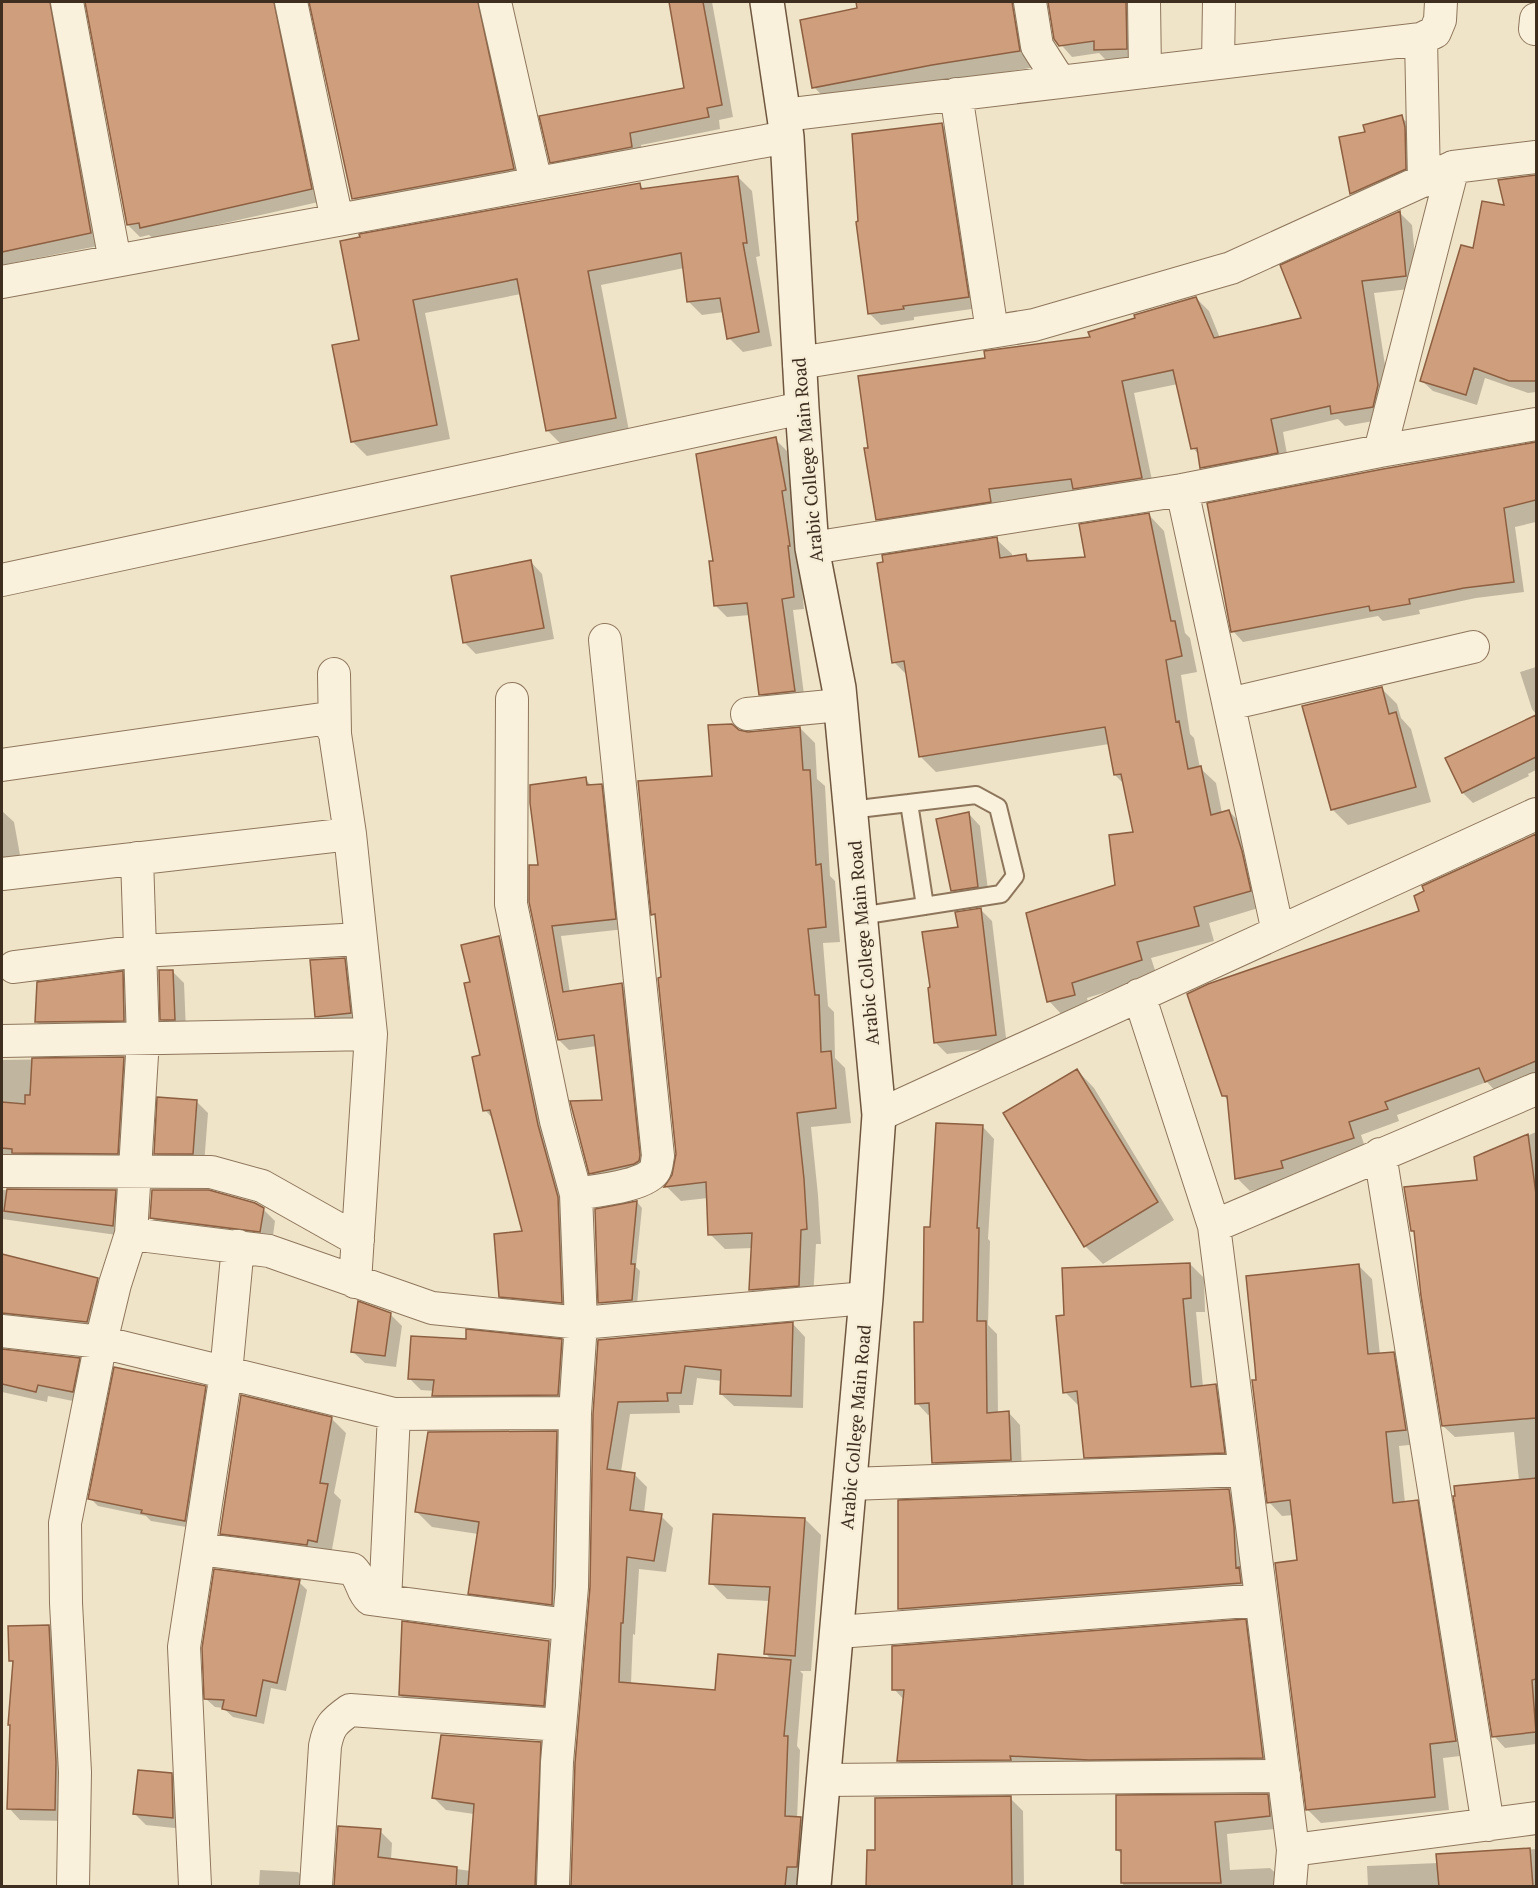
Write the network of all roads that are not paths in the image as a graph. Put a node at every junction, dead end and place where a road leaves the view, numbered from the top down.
1 (67, 2) edge
2 (291, 2) edge
3 (495, 2) edge
4 (767, 2) edge
5 (1030, 2) edge
6 (1144, 2) edge
7 (1219, 2) edge
8 (1441, 2) edge
9 (1421, 39) junction
10 (1218, 63) junction
11 (1145, 72) junction
12 (1060, 82) junction
13 (956, 94) junction
14 (786, 126) junction
15 (1536, 157) edge
16 (1452, 167) junction
17 (1424, 181) junction
18 (536, 183) junction
19 (337, 220) junction
20 (115, 261) junction
21 (2, 282) edge
22 (992, 331) junction
23 (799, 363) junction
24 (802, 408) junction
25 (1536, 424) edge
26 (1380, 451) junction
27 (1182, 490) junction
28 (812, 548) junction
29 (2, 580) edge
30 (605, 640) dead end
31 (1473, 647) dead end
32 (334, 674) dead end
33 (512, 699) dead end
34 (1228, 704) junction
35 (840, 705) junction
36 (747, 714) dead end
37 (335, 734) junction
38 (2, 765) edge
39 (909, 803) junction
40 (850, 810) junction
41 (1536, 814) edge
42 (350, 834) junction
43 (137, 858) junction
44 (2, 874) edge
45 (925, 906) junction
46 (860, 916) junction
47 (1278, 932) junction
48 (361, 939) junction
49 (140, 951) junction
50 (14, 967) dead end
51 (1139, 995) junction
52 (371, 1034) junction
53 (143, 1039) junction
54 (2, 1041) edge
55 (1536, 1089) edge
56 (879, 1115) junction
57 (1380, 1154) junction
58 (2, 1171) edge
59 (135, 1171) junction
60 (576, 1194) junction
61 (1214, 1226) junction
62 (131, 1234) junction
63 (358, 1240) junction
64 (238, 1246) junction
65 (355, 1282) junction
66 (866, 1298) junction
67 (581, 1323) junction
68 (2, 1331) edge
69 (101, 1342) junction
70 (226, 1372) junction
71 (575, 1413) junction
72 (394, 1414) junction
73 (1245, 1470) junction
74 (850, 1484) junction
75 (199, 1549) junction
76 (1261, 1600) junction
77 (385, 1601) junction
78 (568, 1626) junction
79 (838, 1632) junction
80 (560, 1725) junction
81 (1284, 1776) junction
82 (824, 1780) junction
83 (1536, 1818) edge
84 (1488, 1825) junction
85 (1293, 1850) junction
86 (74, 1887) edge
87 (195, 1887) edge
88 (316, 1887) edge
89 (553, 1887) edge
90 (814, 1887) edge
91 (1290, 1887) edge

1 - 20 street
2 - 19 street
3 - 18 street
4 - 14 main road, Arabic College Main Road
5 - 12 street
6 - 11 street
7 - 10 street
8 - 9 street
9 - 10 street
9 - 17 street
10 - 11 street
11 - 12 street
12 - 13 street
13 - 14 street
13 - 22 street
14 - 18 street
14 - 23 main road, Arabic College Main Road
15 - 16 street
16 - 17 street
16 - 26 street
17 - 22 street
18 - 19 street
19 - 20 street
20 - 21 street
22 - 23 street
23 - 24 main road, Arabic College Main Road
24 - 28 main road, Arabic College Main Road
24 - 29 street
25 - 26 street
26 - 27 street
27 - 28 street
27 - 34 street
28 - 35 main road, Arabic College Main Road
30 - 60 street
31 - 34 street
32 - 37 street
33 - 60 street
34 - 47 street
35 - 36 street
35 - 40 main road, Arabic College Main Road
37 - 38 street
37 - 42 street
39 - 40 lane
39 - 45 lane
39 - 45 lane
40 - 46 main road, Arabic College Main Road
41 - 47 street
42 - 43 street
42 - 48 street
43 - 44 street
43 - 49 street
45 - 46 lane
46 - 56 main road, Arabic College Main Road
47 - 51 street
48 - 49 street
48 - 52 street
49 - 50 street
49 - 53 street
51 - 56 street
51 - 61 street
52 - 53 street
52 - 63 street
53 - 54 street
53 - 59 street
55 - 57 street
56 - 66 main road, Arabic College Main Road
57 - 61 street
57 - 84 street
58 - 59 street
59 - 62 street
59 - 63 street
60 - 67 street
61 - 73 street
62 - 64 street
62 - 69 street
63 - 65 street
64 - 65 street
64 - 70 street
65 - 67 street
66 - 67 street
66 - 74 main road, Arabic College Main Road
67 - 71 street
68 - 69 street
69 - 70 street
69 - 86 street
70 - 72 street
70 - 75 street
71 - 72 street
71 - 78 street
72 - 77 street
73 - 74 street
73 - 76 street
74 - 79 main road, Arabic College Main Road
75 - 77 street
75 - 87 street
76 - 79 street
76 - 81 street
77 - 78 street
78 - 80 street
79 - 82 main road, Arabic College Main Road
80 - 88 street
80 - 89 street
81 - 82 street
81 - 85 street
82 - 90 main road, Arabic College Main Road
83 - 84 street
84 - 85 street
85 - 91 street

